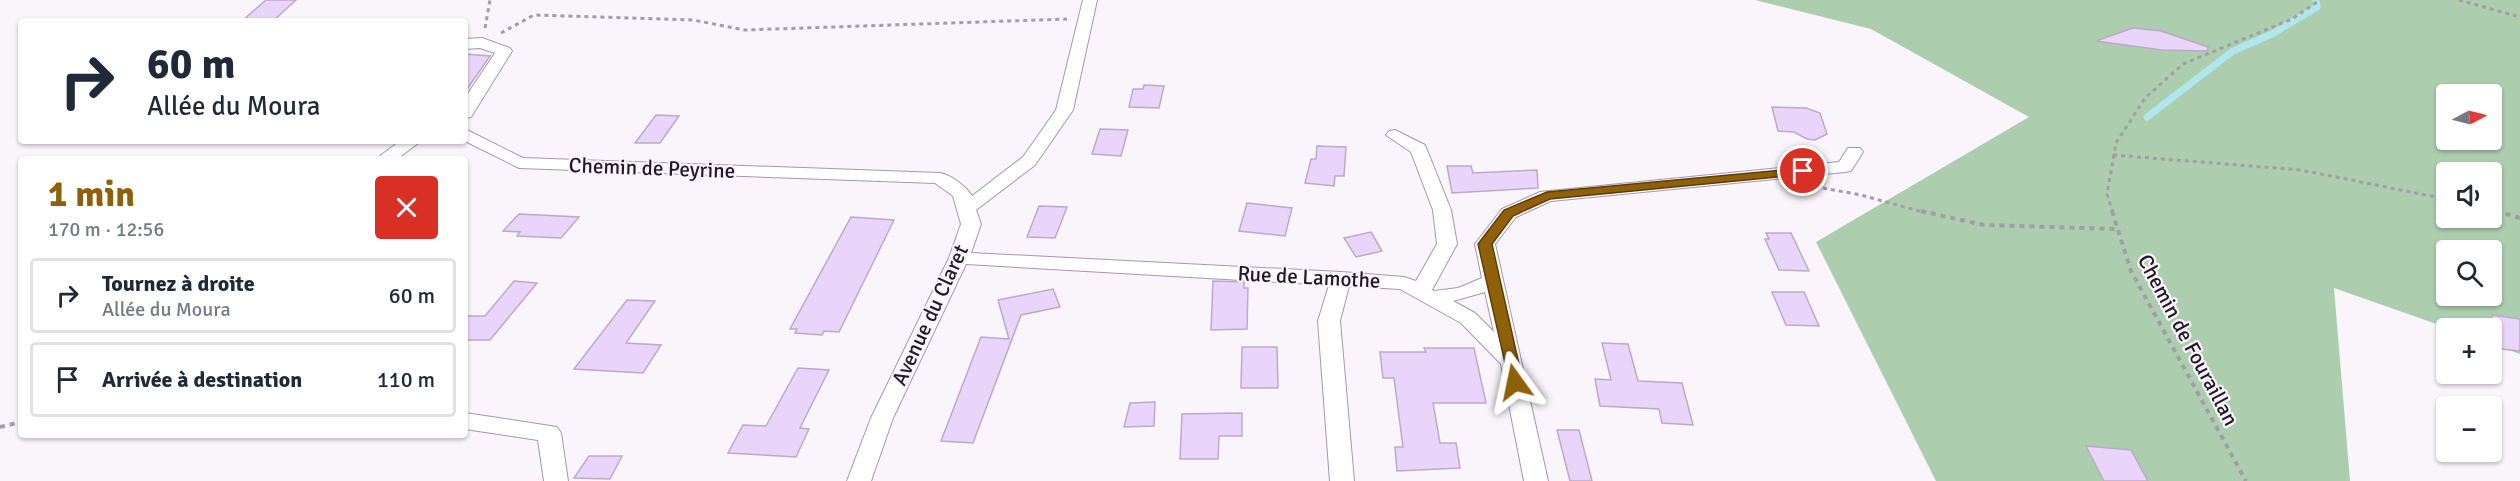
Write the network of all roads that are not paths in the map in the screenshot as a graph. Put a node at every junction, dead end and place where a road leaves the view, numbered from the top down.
1 (1090, 0) edge
2 (473, 44) edge
3 (468, 105) edge
4 (1395, 135) dead end
5 (468, 136) edge
6 (408, 144) edge
7 (1854, 152) dead end
8 (390, 156) edge
9 (966, 209) junction
10 (959, 258) junction
11 (1341, 278) junction
12 (1493, 281) junction
13 (1426, 295) junction
14 (1511, 362) junction
15 (468, 421) edge
16 (556, 481) edge
17 (859, 481) edge
18 (1342, 481) edge
19 (1536, 481) edge

1 - 9 street
2 - 3 street
4 - 13 street
5 - 9 street, Chemin de Peyrine
6 - 8 street
7 - 12 street
9 - 10 street, Avenue du Claret
10 - 11 street, Rue de Lamothe
10 - 17 street, Avenue du Claret
11 - 13 street, Rue de Lamothe
11 - 18 street
12 - 13 street
12 - 14 street
13 - 14 street, Rue de Lamothe
14 - 19 street
15 - 16 street

